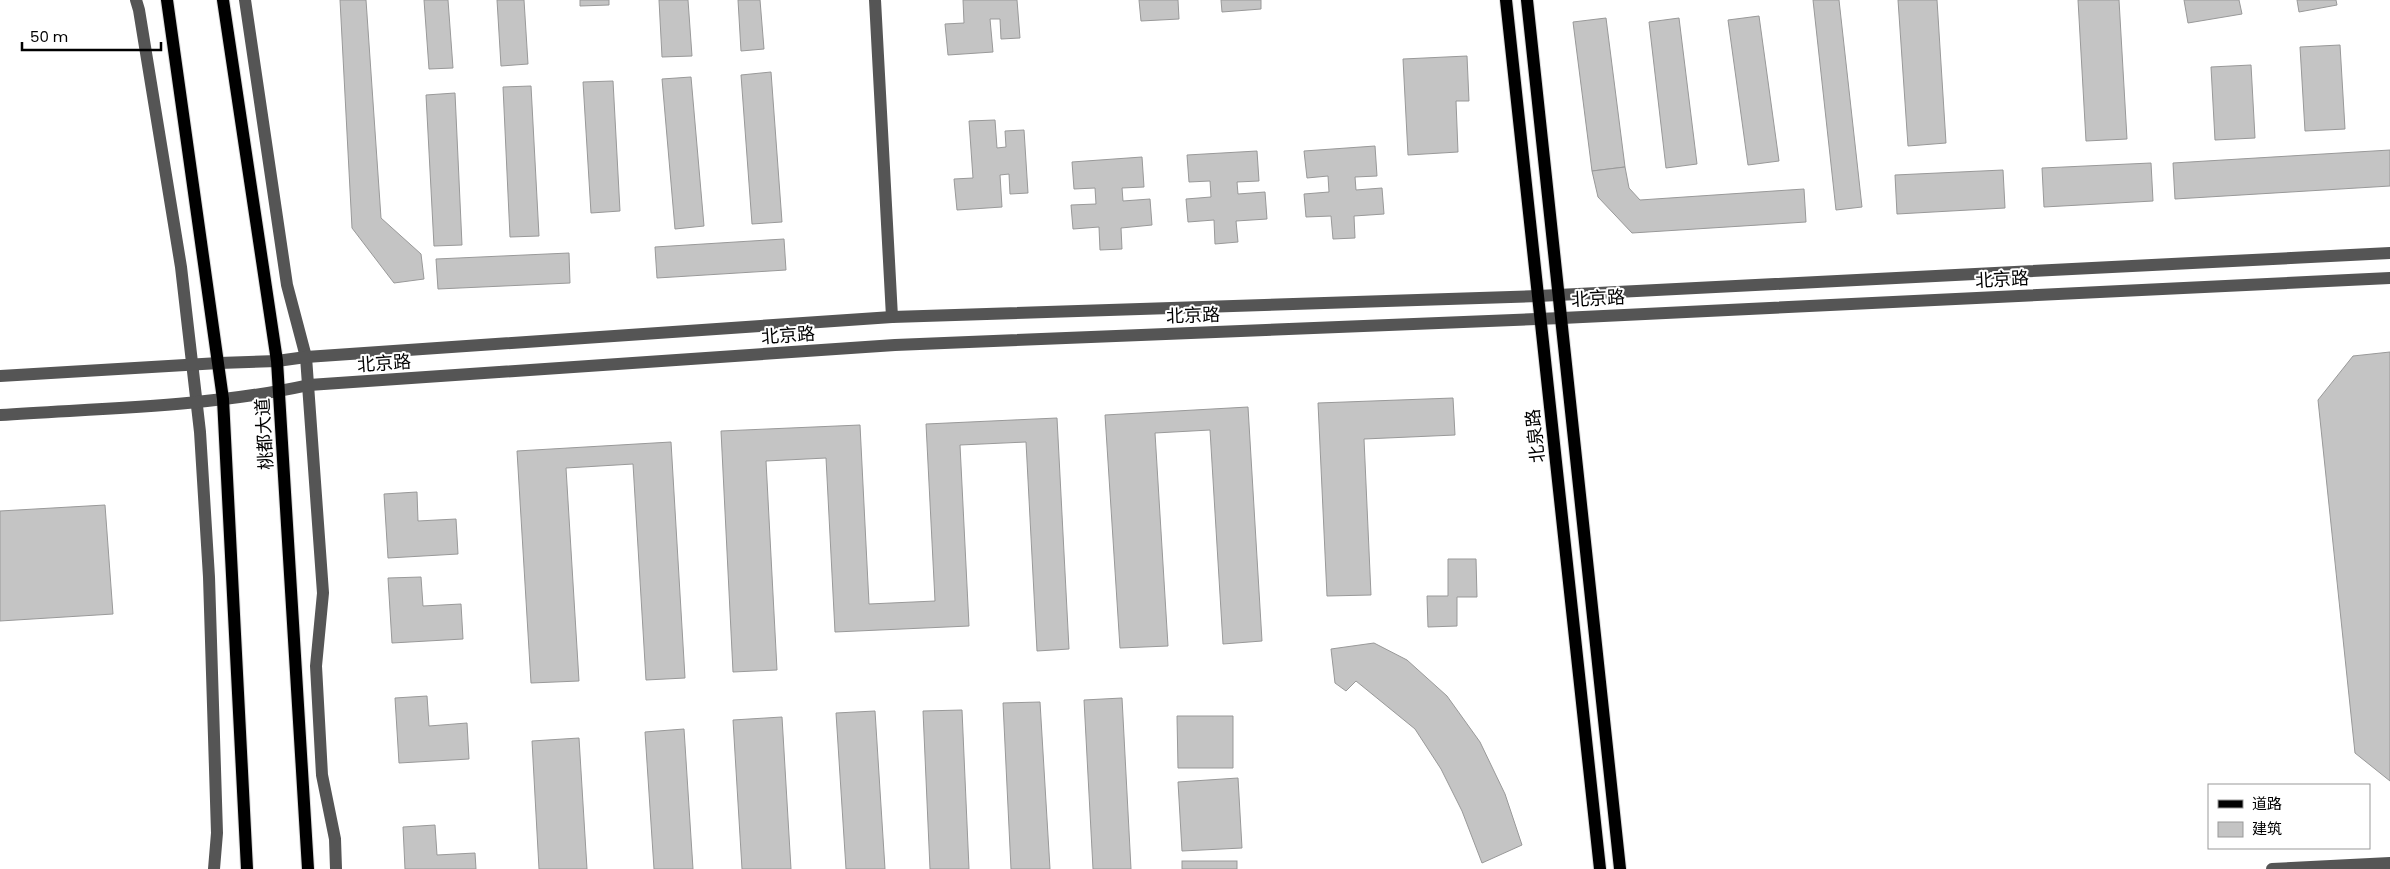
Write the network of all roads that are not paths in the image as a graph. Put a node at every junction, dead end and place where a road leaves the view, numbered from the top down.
1 (136, 0) edge
2 (168, 0) edge
3 (223, 0) edge
4 (244, 0) edge
5 (875, 0) edge
6 (1506, 0) edge
7 (1527, 0) edge
8 (2390, 253) edge
9 (2390, 278) edge
10 (1560, 295) junction
11 (1538, 296) junction
12 (892, 316) junction
13 (1562, 318) junction
14 (1540, 319) junction
15 (306, 357) junction
16 (277, 361) junction
17 (219, 362) junction
18 (192, 364) junction
19 (0, 376) edge
20 (309, 385) junction
21 (279, 392) junction
22 (223, 399) junction
23 (196, 402) junction
24 (0, 414) edge
25 (2390, 863) edge
26 (214, 869) edge
27 (247, 869) edge
28 (308, 869) edge
29 (336, 869) edge
30 (1600, 869) edge
31 (1620, 869) edge
32 (2272, 869) edge

1 - 18 street
2 - 17 main road
3 - 16 main road, 桃都大道
4 - 15 street
5 - 12 street
6 - 11 main road, 北泉路
7 - 10 main road
8 - 10 street, 北京路
9 - 13 street, 北京路
10 - 11 street, 北京路
10 - 13 main road
11 - 12 street, 北京路
11 - 14 main road, 北泉路
12 - 15 street, 北京路
13 - 14 street, 北京路
13 - 31 main road
14 - 20 street, 北京路
14 - 30 main road, 北泉路
15 - 16 street, 北京路
15 - 20 street
16 - 17 street, 北京路
16 - 21 main road, 桃都大道
17 - 18 street, 北京路
17 - 22 main road
18 - 19 street, 北京路
18 - 23 street
20 - 21 street, 北京路
20 - 29 street
21 - 22 street, 北京路
21 - 28 main road, 桃都大道
22 - 23 street, 北京路
22 - 27 main road
23 - 24 street, 北京路
23 - 26 street
25 - 32 street

